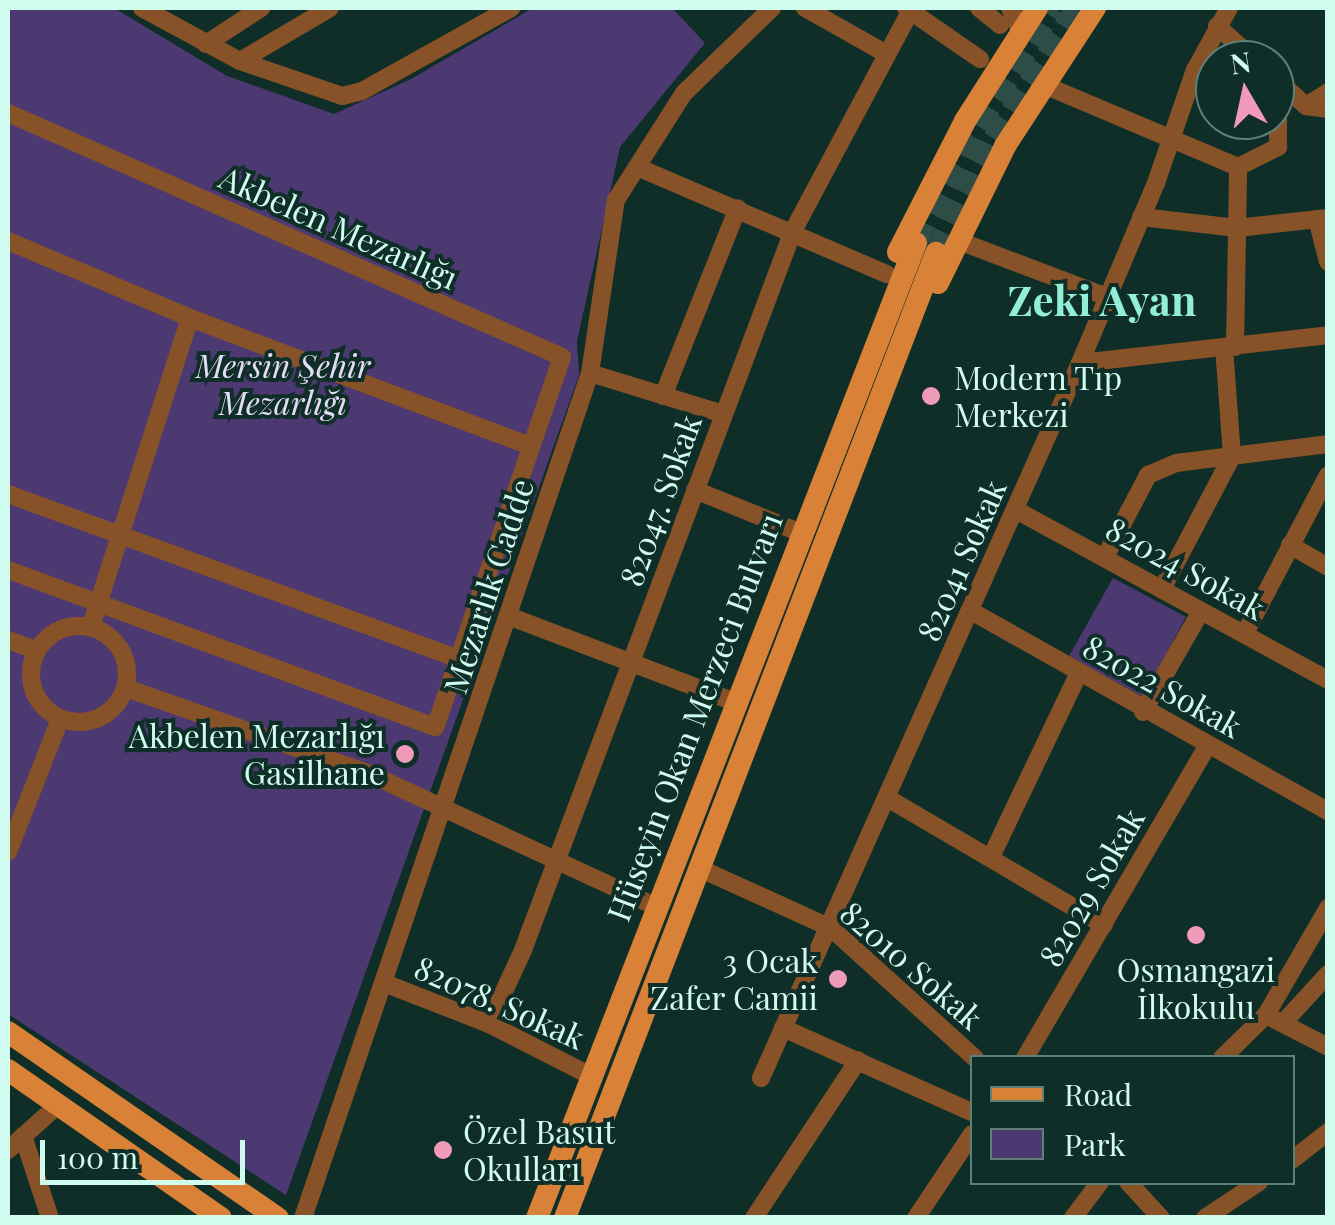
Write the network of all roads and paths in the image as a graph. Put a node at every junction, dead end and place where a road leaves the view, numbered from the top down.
1 (142, 8) edge
2 (261, 8) edge
3 (330, 8) edge
4 (511, 8) edge
5 (772, 8) edge
6 (805, 8) edge
7 (909, 8) edge
8 (978, 8) edge
9 (1010, 8) edge
10 (1037, 8) edge
11 (1095, 8) edge
12 (1229, 8) edge
13 (476, 16) edge
14 (1216, 26) junction
15 (1011, 29) junction
16 (1232, 40) edge
17 (206, 44) junction
18 (884, 53) junction
19 (980, 59) dead end
20 (240, 61) junction
21 (1044, 85) junction
22 (1328, 92) edge
23 (1295, 96) edge
24 (1306, 106) junction
25 (1328, 109) edge
26 (8, 113) edge
27 (1278, 140) edge
28 (1168, 141) junction
29 (637, 167) junction
30 (1238, 167) junction
31 (738, 208) junction
32 (1142, 217) junction
33 (1322, 219) edge
34 (1238, 228) junction
35 (793, 231) junction
36 (8, 240) edge
37 (959, 241) junction
38 (926, 248) tunnel mouth
39 (1328, 262) edge
40 (887, 274) junction
41 (1107, 297) junction
42 (190, 318) junction
43 (897, 322) junction
44 (1328, 335) edge
45 (1230, 348) junction
46 (1080, 363) junction
47 (590, 372) junction
48 (664, 396) junction
49 (723, 414) junction
50 (1328, 444) edge
51 (531, 446) junction
52 (1232, 456) junction
53 (1328, 475) edge
54 (695, 490) junction
55 (8, 494) edge
56 (1016, 510) junction
57 (801, 533) junction
58 (120, 535) junction
59 (1290, 546) junction
60 (1104, 557) junction
61 (1328, 567) edge
62 (8, 570) edge
63 (1162, 589) junction
64 (98, 603) junction
65 (971, 611) junction
66 (1201, 611) junction
67 (510, 617) junction
68 (90, 626) junction
69 (1245, 633) junction
70 (8, 640) edge
71 (36, 650) junction
72 (458, 660) junction
73 (632, 662) junction
74 (1078, 675) junction
75 (1328, 680) edge
76 (126, 688) junction
77 (735, 702) junction
78 (1143, 712) junction
79 (60, 718) junction
80 (1207, 746) junction
81 (889, 799) junction
82 (446, 806) junction
83 (1328, 810) edge
84 (8, 852) edge
85 (992, 855) junction
86 (556, 859) junction
87 (700, 869) junction
88 (655, 906) junction
89 (1328, 908) edge
90 (1104, 925) junction
91 (831, 928) junction
92 (1328, 974) edge
93 (384, 983) junction
94 (1275, 1019) junction
95 (489, 1024) junction
96 (783, 1028) junction
97 (8, 1032) edge
98 (1328, 1048) edge
99 (971, 1055) edge
100 (1027, 1055) edge
101 (1226, 1055) edge
102 (858, 1060) junction
103 (8, 1070) edge
104 (590, 1076) junction
105 (761, 1078) dead end
106 (58, 1105) junction
107 (970, 1111) edge
108 (1328, 1132) edge
109 (23, 1136) junction
110 (970, 1137) edge
111 (8, 1150) edge
112 (1295, 1158) edge
113 (1098, 1185) edge
114 (1131, 1185) edge
115 (1254, 1185) edge
116 (50, 1218) edge
117 (221, 1218) edge
118 (278, 1218) edge
119 (303, 1218) edge
120 (537, 1218) edge
121 (564, 1218) edge
122 (754, 1218) edge
123 (916, 1218) edge
124 (1074, 1218) edge
125 (1161, 1218) edge
126 (1205, 1218) edge

1 - 17 street
2 - 17 street
3 - 20 street
4 - 13 street
5 - 29 street, Mezarlık Cadde
6 - 18 street
7 - 18 street, 82047. Sokak
7 - 19 street
8 - 15 street
9 - 15 street
10 - 15 main road
11 - 21 main road
12 - 14 street, 82041 Sokak
13 - 20 street
14 - 16 street
14 - 28 street, 82041 Sokak
15 - 40 main road
17 - 20 street
18 - 35 street, 82047. Sokak
21 - 28 street
21 - 37 main road
22 - 24 street
23 - 24 street
24 - 25 street
26 - 51 street, Akbelen Mezarlığı
27 - 30 street
28 - 30 street
28 - 32 street, 82041 Sokak
29 - 31 street
29 - 47 street, Mezarlık Cadde
30 - 34 street
31 - 35 street
31 - 48 street
32 - 34 street
32 - 41 street, 82041 Sokak
33 - 34 street
33 - 39 street
34 - 45 street
35 - 40 street
35 - 49 street, 82047. Sokak
36 - 42 street
37 - 41 street
37 - 43 main road
38 - 43 main road, Hüseyin Okan Merzeci Bulvarı
40 - 43 main road
41 - 46 street, 82041 Sokak
42 - 51 street
42 - 58 street
43 - 57 main road, Hüseyin Okan Merzeci Bulvarı
43 - 87 main road, Hüseyin Okan Merzeci Bulvarı
44 - 45 street
45 - 46 street
45 - 52 street
46 - 56 street, 82041 Sokak
47 - 48 street
47 - 67 street, Mezarlık Cadde
48 - 49 street
49 - 54 street, 82047. Sokak
50 - 52 street
51 - 72 street, Akbelen Mezarlığı
52 - 60 street
52 - 63 street
53 - 59 street
54 - 57 street
54 - 73 street, 82047. Sokak
55 - 58 street
56 - 60 street, 82024 Sokak
56 - 65 street, 82041 Sokak
57 - 77 main road, Hüseyin Okan Merzeci Bulvarı
58 - 64 street
58 - 72 street
59 - 61 street
59 - 69 street
60 - 63 street, 82024 Sokak
62 - 64 street, Akbelen Mezarlığı
63 - 66 street, 82024 Sokak
64 - 68 street
64 - 72 street, Akbelen Mezarlığı
65 - 74 street, 82022 Sokak
65 - 81 street, 82041 Sokak
66 - 69 street, 82024 Sokak
66 - 78 street
67 - 73 street
67 - 82 street, Mezarlık Cadde
68 - 71 street
68 - 76 street
69 - 75 street, 82024 Sokak
70 - 71 street
71 - 79 street
73 - 77 street
73 - 86 street, 82047. Sokak
74 - 78 street, 82022 Sokak
74 - 85 street
76 - 79 street
76 - 82 street
77 - 88 main road, Hüseyin Okan Merzeci Bulvarı
78 - 80 street, 82022 Sokak
79 - 84 street
80 - 83 street, 82022 Sokak
80 - 90 street, 82029 Sokak
81 - 85 street
81 - 91 street, 82041 Sokak
82 - 86 street
82 - 93 street, Mezarlık Cadde
85 - 90 street
86 - 88 street
86 - 95 street, 82047. Sokak
87 - 91 street, 82010 Sokak
87 - 121 main road, Hüseyin Okan Merzeci Bulvarı
88 - 104 main road, Hüseyin Okan Merzeci Bulvarı
89 - 94 street
90 - 100 street, 82029 Sokak
91 - 96 street, 82041 Sokak
91 - 99 street, 82010 Sokak
92 - 94 street
93 - 95 street, 82078. Sokak
93 - 119 street, Mezarlık Cadde
94 - 98 street
94 - 101 street
95 - 104 street, 82078. Sokak
96 - 102 street
96 - 105 street, 82041 Sokak
97 - 118 main road
102 - 107 street
102 - 122 street
103 - 106 main road
104 - 120 main road, Hüseyin Okan Merzeci Bulvarı
106 - 109 street
106 - 117 main road
108 - 112 street
109 - 111 street
109 - 116 street
110 - 123 street
113 - 124 street
114 - 125 street
115 - 126 street

